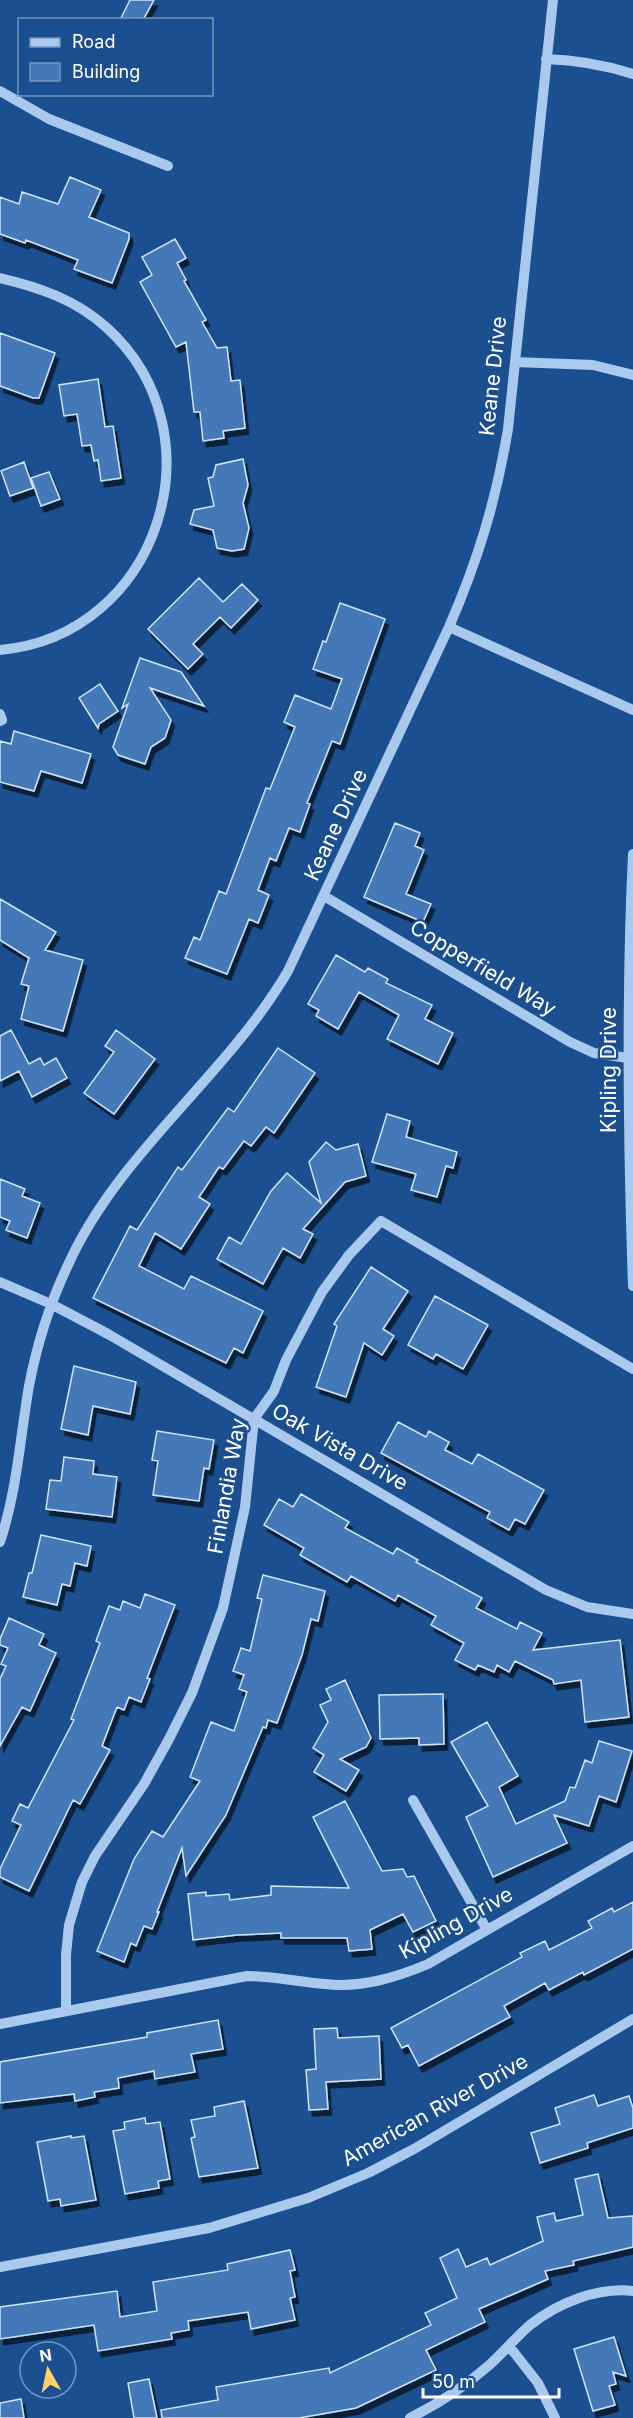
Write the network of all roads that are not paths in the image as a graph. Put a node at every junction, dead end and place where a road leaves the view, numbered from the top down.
1 (553, 0) edge
2 (546, 59) junction
3 (633, 74) edge
4 (0, 91) edge
5 (168, 166) dead end
6 (0, 278) edge
7 (515, 362) junction
8 (633, 375) edge
9 (449, 627) junction
10 (0, 650) edge
11 (633, 710) edge
12 (0, 714) edge
13 (0, 722) edge
14 (633, 854) edge
15 (324, 896) junction
16 (628, 1058) junction
17 (0, 1282) edge
18 (633, 1286) edge
19 (51, 1305) junction
20 (633, 1369) edge
21 (254, 1419) junction
22 (0, 1542) edge
23 (633, 1614) edge
24 (413, 1800) dead end
25 (633, 1846) edge
26 (487, 1930) junction
27 (66, 2011) junction
28 (633, 2019) edge
29 (0, 2024) edge
30 (0, 2267) edge
31 (633, 2291) edge
32 (509, 2346) junction
33 (410, 2418) edge
34 (555, 2418) edge

1 - 2 street, Keane Drive
2 - 3 street
2 - 7 street, Keane Drive
4 - 5 street
6 - 10 street
7 - 8 street
7 - 9 street, Keane Drive
9 - 11 street
9 - 15 street, Keane Drive
12 - 13 street
14 - 16 street, Kipling Drive
15 - 16 street, Copperfield Way
15 - 19 street, Keane Drive
16 - 18 street, Kipling Drive
17 - 19 street, Oak Vista Drive
19 - 21 street, Oak Vista Drive
19 - 22 street, Keane Drive
20 - 21 street, Finlandia Way
21 - 23 street, Oak Vista Drive
21 - 27 street, Finlandia Way
24 - 26 street
25 - 26 street, Kipling Drive
26 - 27 street, Kipling Drive
27 - 29 street, Kipling Drive
28 - 30 street, American River Drive
31 - 32 street
32 - 33 street
32 - 34 street

